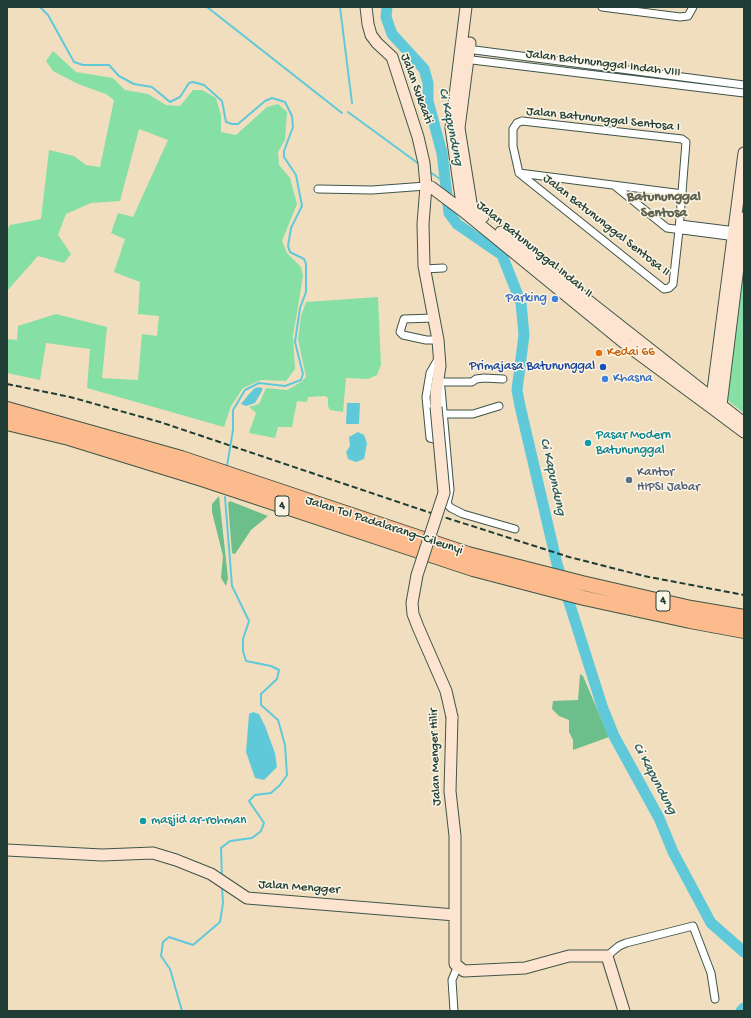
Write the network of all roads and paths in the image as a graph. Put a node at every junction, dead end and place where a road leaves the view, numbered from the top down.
1 (366, 7) edge
2 (466, 7) edge
3 (474, 7) edge
4 (602, 7) edge
5 (693, 7) edge
6 (629, 9) edge
7 (465, 54) junction
8 (744, 85) edge
9 (744, 93) edge
10 (744, 153) edge
11 (519, 173) junction
12 (429, 186) junction
13 (615, 186) junction
14 (318, 189) dead end
15 (682, 194) junction
16 (464, 208) junction
17 (744, 218) edge
18 (680, 227) junction
19 (738, 234) junction
20 (443, 268) dead end
21 (424, 269) junction
22 (433, 318) junction
23 (438, 340) junction
24 (440, 362) junction
25 (503, 379) dead end
26 (441, 382) junction
27 (715, 405) junction
28 (499, 406) dead end
29 (7, 409) edge
30 (440, 411) junction
31 (7, 423) edge
32 (744, 423) edge
33 (744, 432) edge
34 (446, 441) junction
35 (515, 529) dead end
36 (744, 617) edge
37 (744, 631) edge
38 (7, 850) edge
39 (455, 915) junction
40 (607, 956) junction
41 (457, 968) junction
42 (715, 999) dead end
43 (454, 1011) edge
44 (624, 1011) edge

1 - 12 street, Jalan Sukaati
2 - 7 street, Jalan Batununggal Indah II
3 - 7 street, Jalan Batununggal Indah II
4 - 6 street
5 - 6 street
7 - 8 street, Jalan Batununggal Indah VIII
7 - 9 street, Jalan Batununggal Indah VIII
7 - 16 street, Jalan Batununggal Indah II
10 - 19 street
11 - 13 street
11 - 15 street, Jalan Batununggal Sentosa I
11 - 18 street, Jalan Batununggal Sentosa II
12 - 14 street
12 - 16 street
12 - 21 street, Jalan Sukaati
13 - 15 street
13 - 18 street
15 - 18 street
16 - 27 street, Jalan Batununggal Indah II
17 - 19 street
18 - 19 street
19 - 27 street
20 - 21 street
21 - 22 street, Jalan Sukaati
22 - 23 street, Jalan Sukaati
22 - 23 street
23 - 24 street, Jalan Menger Hilir
24 - 26 street
24 - 30 street, Jalan Menger Hilir
24 - 34 street
25 - 26 street
26 - 30 street
27 - 32 street
27 - 33 street
28 - 30 street
29 - 36 highway, Jalan Tol Padalarang–Cileunyi / 4
30 - 34 street
30 - 39 street, Jalan Menger Hilir, bridge
31 - 37 highway, Jalan Tol Padalarang–Cileunyi / 4
34 - 35 street
38 - 39 street, Jalan Mengger
39 - 41 street, Jalan Menger Hilir
40 - 41 street
40 - 42 street
40 - 44 street
41 - 43 street

